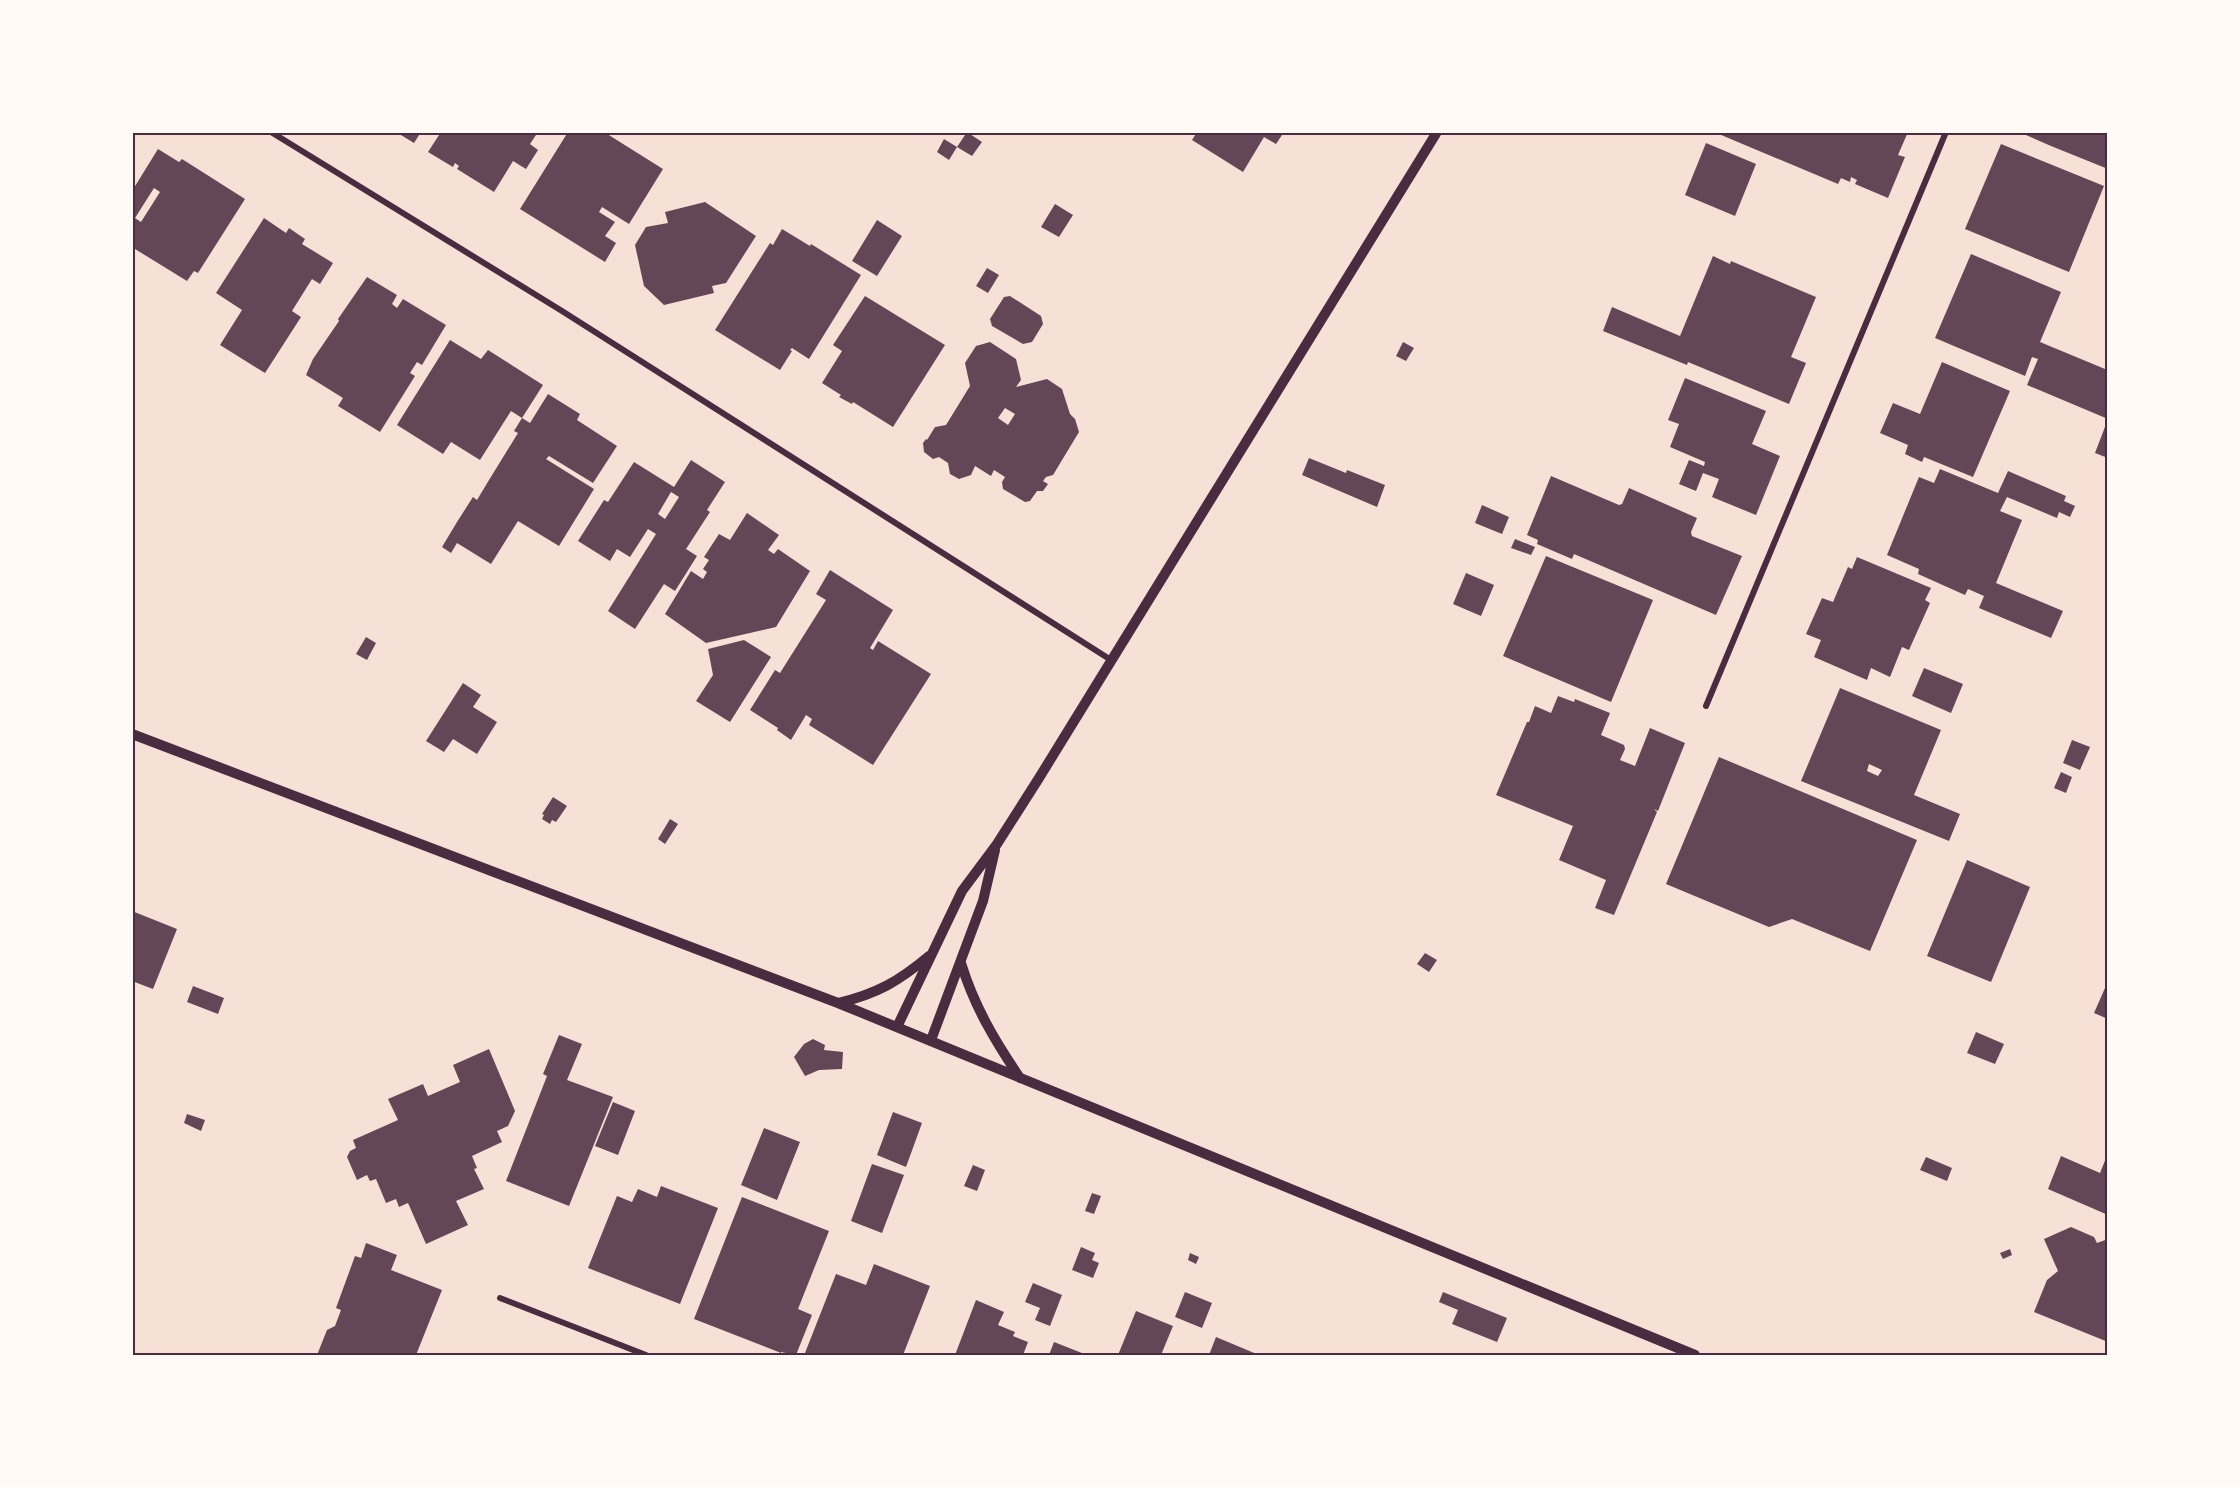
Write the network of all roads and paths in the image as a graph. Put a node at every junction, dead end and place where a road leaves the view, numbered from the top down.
1 (271, 132) edge
2 (1437, 132) edge
3 (1946, 132) edge
4 (1111, 660) junction
5 (1706, 706) dead end
6 (132, 734) edge
7 (997, 844) junction
8 (932, 954) junction
9 (961, 963) junction
10 (838, 1003) junction
11 (897, 1027) junction
12 (931, 1040) junction
13 (1020, 1079) junction
14 (500, 1298) dead end
15 (646, 1355) edge
16 (1695, 1355) edge

1 - 4 street
2 - 4 street
3 - 5 street
4 - 7 street
6 - 10 street
7 - 8 street
7 - 9 street
8 - 10 street
8 - 11 street
9 - 12 street
9 - 13 street
10 - 11 street
11 - 12 street
12 - 13 street
13 - 16 street
14 - 15 street

